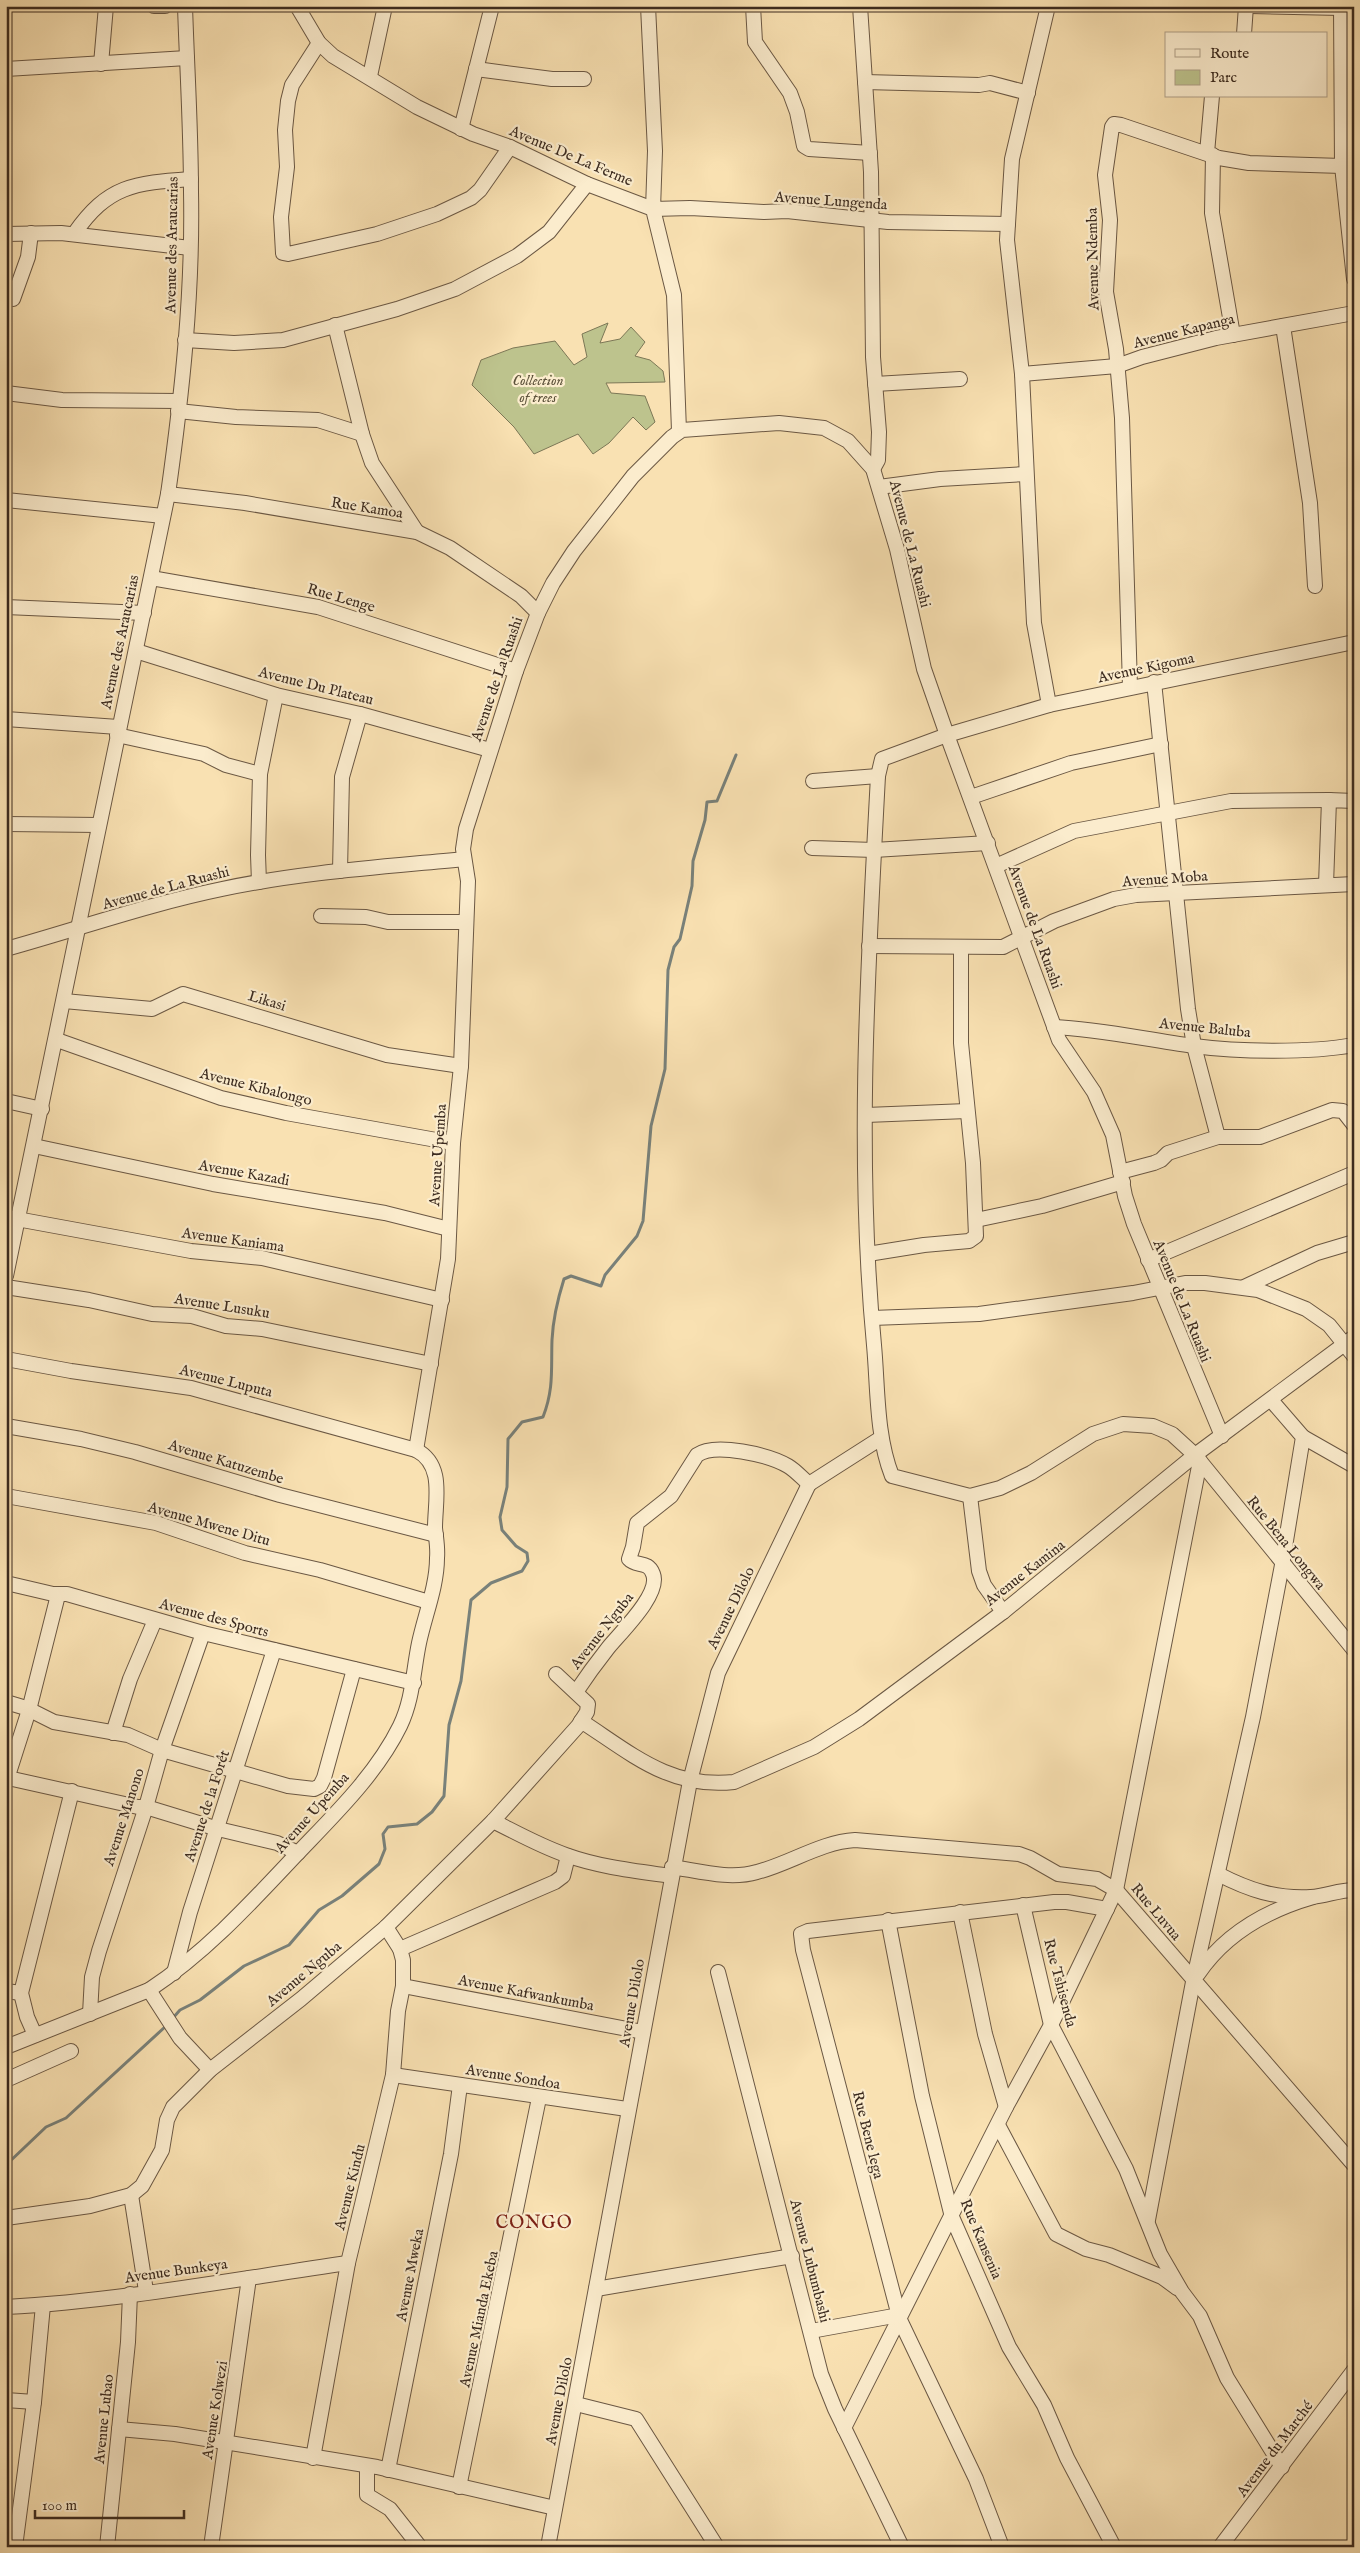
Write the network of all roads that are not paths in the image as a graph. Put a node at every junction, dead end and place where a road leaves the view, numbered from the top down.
1 (106, 6) edge
2 (154, 6) edge
3 (165, 6) edge
4 (185, 6) edge
5 (297, 6) edge
6 (385, 6) edge
7 (492, 6) edge
8 (648, 6) edge
9 (753, 6) edge
10 (860, 6) edge
11 (1048, 6) edge
12 (1246, 6) edge
13 (1251, 6) edge
14 (1341, 7) edge
15 (1244, 32) edge
16 (319, 42) junction
17 (187, 58) junction
18 (101, 64) junction
19 (6, 69) edge
20 (476, 69) junction
21 (370, 76) junction
22 (584, 79) dead end
23 (865, 82) junction
24 (1028, 93) junction
25 (1212, 98) edge
26 (461, 129) junction
27 (1348, 132) edge
28 (510, 146) junction
29 (870, 153) junction
30 (1210, 154) junction
31 (1342, 166) junction
32 (191, 180) junction
33 (587, 184) junction
34 (653, 210) junction
35 (873, 220) junction
36 (1008, 224) junction
37 (31, 232) junction
38 (6, 234) edge
39 (74, 234) junction
40 (190, 248) junction
41 (1354, 279) edge
42 (13, 299) dead end
43 (1354, 314) edge
44 (335, 325) junction
45 (1283, 326) junction
46 (1233, 335) junction
47 (186, 340) junction
48 (1117, 366) junction
49 (1022, 374) junction
50 (960, 379) dead end
51 (875, 384) junction
52 (6, 393) edge
53 (179, 406) junction
54 (679, 431) junction
55 (362, 434) junction
56 (872, 469) junction
57 (1026, 474) junction
58 (879, 487) junction
59 (168, 494) junction
60 (6, 500) edge
61 (163, 516) junction
62 (417, 532) junction
63 (150, 578) junction
64 (1315, 586) dead end
65 (6, 607) edge
66 (144, 613) junction
67 (538, 613) junction
68 (1354, 642) edge
69 (136, 651) junction
70 (516, 671) junction
71 (1154, 682) junction
72 (1130, 687) junction
73 (276, 695) junction
74 (1049, 705) junction
75 (360, 714) junction
76 (6, 719) edge
77 (117, 731) junction
78 (947, 735) junction
79 (1161, 744) junction
80 (490, 750) junction
81 (260, 774) junction
82 (878, 776) junction
83 (813, 781) dead end
84 (971, 797) junction
85 (1329, 800) junction
86 (1354, 801) edge
87 (1169, 815) junction
88 (6, 824) edge
89 (99, 825) junction
90 (988, 843) junction
91 (812, 848) dead end
92 (874, 850) junction
93 (464, 859) junction
94 (996, 866) junction
95 (340, 871) junction
96 (259, 882) junction
97 (1354, 884) edge
98 (1326, 885) junction
99 (1175, 892) junction
100 (321, 916) dead end
101 (466, 922) junction
102 (78, 930) junction
103 (1020, 940) junction
104 (869, 946) junction
105 (961, 948) junction
106 (6, 949) edge
107 (64, 1001) junction
108 (1054, 1027) junction
109 (57, 1040) junction
110 (1354, 1045) edge
111 (1194, 1046) junction
112 (461, 1066) junction
113 (6, 1101) edge
114 (42, 1109) junction
115 (967, 1111) junction
116 (866, 1115) junction
117 (1354, 1125) edge
118 (1218, 1137) junction
119 (453, 1143) junction
120 (34, 1146) junction
121 (1354, 1174) edge
122 (1122, 1177) junction
123 (12, 1218) edge
124 (976, 1220) junction
125 (449, 1229) junction
126 (1354, 1242) edge
127 (868, 1254) junction
128 (1148, 1260) junction
129 (6, 1276) edge
130 (6, 1287) edge
131 (1244, 1287) junction
132 (1161, 1288) junction
133 (442, 1300) junction
134 (872, 1318) junction
135 (1349, 1340) edge
136 (1354, 1356) edge
137 (6, 1359) edge
138 (431, 1364) junction
139 (1271, 1400) junction
140 (6, 1426) edge
141 (1222, 1436) junction
142 (1303, 1437) junction
143 (881, 1438) junction
144 (416, 1450) junction
145 (1197, 1458) junction
146 (430, 1461) joint
147 (1354, 1466) edge
148 (809, 1484) junction
149 (6, 1496) edge
150 (970, 1496) junction
151 (436, 1535) junction
152 (1282, 1565) junction
153 (6, 1584) edge
154 (58, 1595) junction
155 (429, 1602) junction
156 (1003, 1612) junction
157 (155, 1620) junction
158 (203, 1633) junction
159 (274, 1650) junction
160 (1354, 1650) edge
161 (354, 1669) junction
162 (556, 1674) dead end
163 (414, 1683) junction
164 (576, 1692) junction
165 (6, 1702) edge
166 (29, 1710) junction
167 (581, 1721) junction
168 (113, 1733) junction
169 (162, 1750) junction
170 (236, 1771) junction
171 (7, 1780) edge
172 (690, 1781) junction
173 (72, 1791) junction
174 (146, 1807) junction
175 (493, 1821) junction
176 (218, 1829) junction
177 (298, 1853) junction
178 (568, 1856) junction
179 (672, 1871) junction
180 (1218, 1874) junction
181 (1116, 1890) junction
182 (1354, 1890) edge
183 (1313, 1897) junction
184 (1024, 1906) junction
185 (1107, 1909) junction
186 (960, 1912) junction
187 (888, 1920) junction
188 (386, 1927) junction
189 (400, 1949) junction
190 (718, 1972) dead end
191 (174, 1973) junction
192 (1193, 1982) junction
193 (403, 1986) junction
194 (149, 1990) junction
195 (6, 1991) edge
196 (20, 1993) junction
197 (90, 2014) junction
198 (1051, 2025) junction
199 (643, 2032) junction
200 (35, 2035) junction
201 (6, 2047) edge
202 (71, 2051) dead end
203 (210, 2070) junction
204 (393, 2075) junction
205 (6, 2080) edge
206 (460, 2085) junction
207 (539, 2098) junction
208 (1006, 2107) junction
209 (628, 2108) junction
210 (998, 2125) junction
211 (1354, 2165) edge
212 (131, 2195) junction
213 (952, 2216) junction
214 (6, 2218) edge
215 (1148, 2220) junction
216 (792, 2256) junction
217 (348, 2262) junction
218 (249, 2278) junction
219 (596, 2289) junction
220 (146, 2291) junction
221 (1182, 2292) junction
222 (130, 2294) junction
223 (43, 2305) junction
224 (6, 2307) edge
225 (900, 2318) junction
226 (811, 2331) junction
227 (1354, 2370) edge
228 (6, 2400) edge
229 (34, 2402) junction
230 (576, 2404) junction
231 (844, 2428) junction
232 (119, 2429) junction
233 (226, 2444) junction
234 (313, 2458) junction
235 (367, 2466) junction
236 (1282, 2467) junction
237 (388, 2470) junction
238 (459, 2487) junction
239 (555, 2508) junction
240 (15, 2547) edge
241 (107, 2547) edge
242 (212, 2547) edge
243 (420, 2547) edge
244 (548, 2547) edge
245 (717, 2547) edge
246 (902, 2547) edge
247 (1002, 2547) edge
248 (1114, 2547) edge
249 (1220, 2547) edge

1 - 18 street
2 - 3 street
4 - 17 street, Avenue des Araucarias
5 - 16 street, Avenue De La Ferme
6 - 21 street
7 - 20 street
8 - 34 street
9 - 29 street
10 - 23 street
11 - 24 street
12 - 15 street
13 - 14 street
14 - 27 street
16 - 21 street, Avenue De La Ferme
16 - 28 street
17 - 18 street
17 - 32 street, Avenue des Araucarias
18 - 19 street
20 - 22 street
20 - 26 street
21 - 26 street, Avenue De La Ferme
23 - 24 street
23 - 29 street
24 - 36 street
25 - 30 street
26 - 28 street, Avenue De La Ferme
27 - 31 street
28 - 33 street, Avenue De La Ferme
29 - 35 street
30 - 31 street, Avenue Ndemba
30 - 46 street
30 - 48 street, Avenue Ndemba
31 - 41 street
32 - 39 street
32 - 40 street, Avenue des Araucarias
33 - 34 street, Avenue De La Ferme
33 - 44 street
34 - 35 street, Avenue Lungenda
34 - 54 street
35 - 36 street, Avenue Lungenda
35 - 51 street
36 - 49 street
37 - 38 street
37 - 39 street
37 - 42 street
39 - 40 street
40 - 47 street, Avenue des Araucarias
43 - 45 street, Avenue Kapanga
44 - 47 street
44 - 55 street
45 - 46 street, Avenue Kapanga
45 - 64 street
46 - 48 street, Avenue Kapanga
47 - 53 street, Avenue des Araucarias
48 - 49 street, Avenue Kapanga
48 - 72 street, Avenue Ndemba
49 - 57 street
50 - 51 street
51 - 56 street
52 - 53 street
53 - 55 street
53 - 59 street, Avenue des Araucarias
54 - 56 street, Avenue de La Ruashi
54 - 67 street, Avenue de La Ruashi
55 - 62 street
56 - 58 street, Avenue de La Ruashi
57 - 58 street
57 - 74 street
58 - 78 street, Avenue de La Ruashi
59 - 61 street, Avenue des Araucarias
59 - 62 street, Rue Kamoa
60 - 61 street
61 - 63 street, Avenue des Araucarias
62 - 67 street, Rue Kamoa
63 - 66 street, Avenue des Araucarias
63 - 70 street, Rue Lenge
65 - 66 street
66 - 69 street, Avenue des Araucarias
67 - 70 street, Avenue de La Ruashi
68 - 71 street, Avenue Kigoma
69 - 73 street, Avenue Du Plateau
69 - 77 street, Avenue des Araucarias
70 - 80 street, Avenue de La Ruashi
71 - 72 street, Avenue Kigoma
71 - 79 street
72 - 74 street, Avenue Kigoma
73 - 75 street, Avenue Du Plateau
73 - 81 street
74 - 78 street, Avenue Kigoma
75 - 80 street, Avenue Du Plateau
75 - 95 street
76 - 77 street
77 - 81 street
77 - 89 street, Avenue des Araucarias
78 - 82 street, Avenue Kigoma
78 - 84 street, Avenue de La Ruashi
79 - 84 street
79 - 87 street
80 - 93 street, Avenue de La Ruashi
81 - 96 street
82 - 83 street
82 - 92 street
84 - 90 street, Avenue de La Ruashi
85 - 86 street
85 - 87 street
85 - 98 street
87 - 94 street
87 - 99 street
88 - 89 street
89 - 102 street, Avenue des Araucarias
90 - 92 street
90 - 94 street, Avenue de La Ruashi
91 - 92 street
92 - 104 street
93 - 95 street, Avenue de La Ruashi
93 - 101 street, Avenue Upemba
94 - 103 street, Avenue de La Ruashi
95 - 96 street, Avenue de La Ruashi
96 - 102 street, Avenue de La Ruashi
97 - 98 street, Avenue Moba
98 - 99 street, Avenue Moba
99 - 103 street, Avenue Moba
99 - 111 street
100 - 101 street
101 - 112 street, Avenue Upemba
102 - 106 street, Avenue de La Ruashi
102 - 107 street, Avenue des Araucarias
103 - 105 street, Avenue Moba
103 - 108 street, Avenue de La Ruashi
104 - 105 street, Avenue Moba
104 - 116 street
105 - 115 street
107 - 109 street, Avenue des Araucarias
107 - 112 street, Likasi
108 - 111 street, Avenue Baluba
108 - 122 street, Avenue de La Ruashi
109 - 114 street, Avenue des Araucarias
109 - 119 street, Avenue Kibalongo
110 - 111 street, Avenue Baluba
111 - 118 street
112 - 119 street, Avenue Upemba
113 - 114 street
114 - 120 street, Avenue des Araucarias
115 - 116 street
115 - 124 street
116 - 127 street
117 - 118 street
118 - 122 street
119 - 125 street, Avenue Upemba
120 - 123 street, Avenue des Araucarias
120 - 125 street, Avenue Kazadi
121 - 128 street
122 - 124 street
122 - 128 street, Avenue de La Ruashi
123 - 129 street, Avenue des Araucarias
123 - 133 street, Avenue Kaniama
124 - 127 street
125 - 133 street, Avenue Upemba
126 - 131 street
127 - 134 street
128 - 132 street, Avenue de La Ruashi
130 - 138 street, Avenue Lusuku
131 - 132 street
131 - 135 street
132 - 134 street
132 - 141 street, Avenue de La Ruashi
133 - 138 street, Avenue Upemba
134 - 143 street
135 - 136 street
135 - 139 street, Avenue Kamina
137 - 144 street, Avenue Luputa
138 - 144 street, Avenue Upemba
139 - 141 street, Avenue Kamina
139 - 142 street
140 - 151 street, Avenue Katuzembe
141 - 145 street, Avenue Kamina
142 - 147 street
142 - 152 street
143 - 148 street
143 - 150 street
144 - 146 street, Avenue Luputa
145 - 150 street, Rue Bena Longwa
145 - 152 street, Rue Bena Longwa
145 - 156 street, Avenue Kamina
145 - 181 street
146 - 151 street, Avenue Upemba
148 - 164 street, Avenue Nguba
148 - 172 street, Avenue Dilolo
149 - 155 street, Avenue Mwene Ditu
150 - 156 street
151 - 155 street, Avenue Upemba
152 - 160 street, Rue Bena Longwa
152 - 180 street
153 - 154 street, Avenue des Sports
154 - 157 street, Avenue des Sports
154 - 166 street
155 - 163 street, Avenue Upemba
156 - 172 street, Avenue Kamina
157 - 158 street, Avenue des Sports
157 - 168 street
158 - 159 street, Avenue des Sports
158 - 169 street, Avenue Manono
159 - 161 street, Avenue des Sports
159 - 170 street, Avenue de la Forêt
161 - 163 street, Avenue des Sports
161 - 170 street
162 - 164 street, Avenue Nguba
163 - 177 street, Avenue Upemba
164 - 167 street, Avenue Nguba
165 - 166 street
166 - 168 street
166 - 171 street
167 - 172 street, Avenue Kamina
167 - 175 street, Avenue Nguba
168 - 169 street
169 - 170 street
169 - 174 street, Avenue Manono
170 - 176 street, Avenue de la Forêt
171 - 173 street
172 - 179 street, Avenue Dilolo
173 - 174 street
173 - 196 street
174 - 176 street
174 - 197 street, Avenue Manono
175 - 178 street, Rue Luvua
175 - 188 street, Avenue Nguba
176 - 177 street
176 - 191 street, Avenue de la Forêt
177 - 191 street, Avenue Upemba
178 - 179 street, Rue Luvua
178 - 189 street
179 - 181 street, Rue Luvua
179 - 199 street, Avenue Dilolo
180 - 183 street
180 - 192 street
181 - 185 street
181 - 192 street, Rue Luvua
182 - 183 street
183 - 192 street
184 - 185 street, Rue Bene lega
184 - 186 street, Rue Bene lega
184 - 198 street, Rue Tshisenda
185 - 198 street
186 - 187 street, Rue Bene lega
186 - 208 street
187 - 213 street, Rue Kansenia
187 - 225 street, Rue Bene lega
188 - 189 street, Avenue Kindu
188 - 203 street, Avenue Nguba
189 - 193 street, Avenue Kindu
190 - 216 street, Avenue Lubumbashi
191 - 194 street, Avenue Upemba
192 - 211 street, Rue Luvua
192 - 215 street
193 - 199 street, Avenue Kafwankumba
193 - 204 street, Avenue Kindu
194 - 197 street, Avenue Upemba
194 - 203 street
195 - 196 street
196 - 200 street
197 - 200 street, Avenue Upemba
198 - 208 street
198 - 215 street, Rue Tshisenda
199 - 209 street, Avenue Dilolo
200 - 201 street, Avenue Upemba
202 - 205 street
203 - 212 street, Avenue Nguba
204 - 206 street, Avenue Sondoa
204 - 217 street, Avenue Kindu
206 - 207 street, Avenue Sondoa
206 - 237 street, Avenue Mweka
207 - 209 street, Avenue Sondoa
207 - 238 street, Avenue Mianda Ekeba
208 - 210 street
209 - 219 street, Avenue Dilolo
210 - 213 street
210 - 221 street
212 - 214 street
212 - 220 street
213 - 225 street
213 - 248 street, Rue Kansenia
215 - 221 street, Rue Tshisenda
216 - 219 street
216 - 226 street, Avenue Lubumbashi
217 - 218 street, Avenue Bunkeya
217 - 234 street, Avenue Kindu
218 - 220 street, Avenue Bunkeya
218 - 233 street, Avenue Kolwezi
219 - 230 street, Avenue Dilolo
220 - 222 street, Avenue Bunkeya
221 - 236 street
222 - 223 street, Avenue Bunkeya
222 - 232 street, Avenue Lubao
223 - 224 street, Avenue Bunkeya
223 - 229 street
225 - 226 street
225 - 231 street
225 - 247 street, Rue Bene lega
226 - 231 street, Avenue Lubumbashi
227 - 236 street, Avenue du Marché
228 - 229 street
229 - 240 street
230 - 239 street, Avenue Dilolo
230 - 245 street
231 - 246 street, Avenue Lubumbashi
232 - 233 street
232 - 241 street, Avenue Lubao
233 - 234 street
233 - 242 street, Avenue Kolwezi
234 - 235 street
235 - 237 street
235 - 243 street
236 - 249 street, Avenue du Marché
237 - 238 street
238 - 239 street
239 - 244 street, Avenue Dilolo

